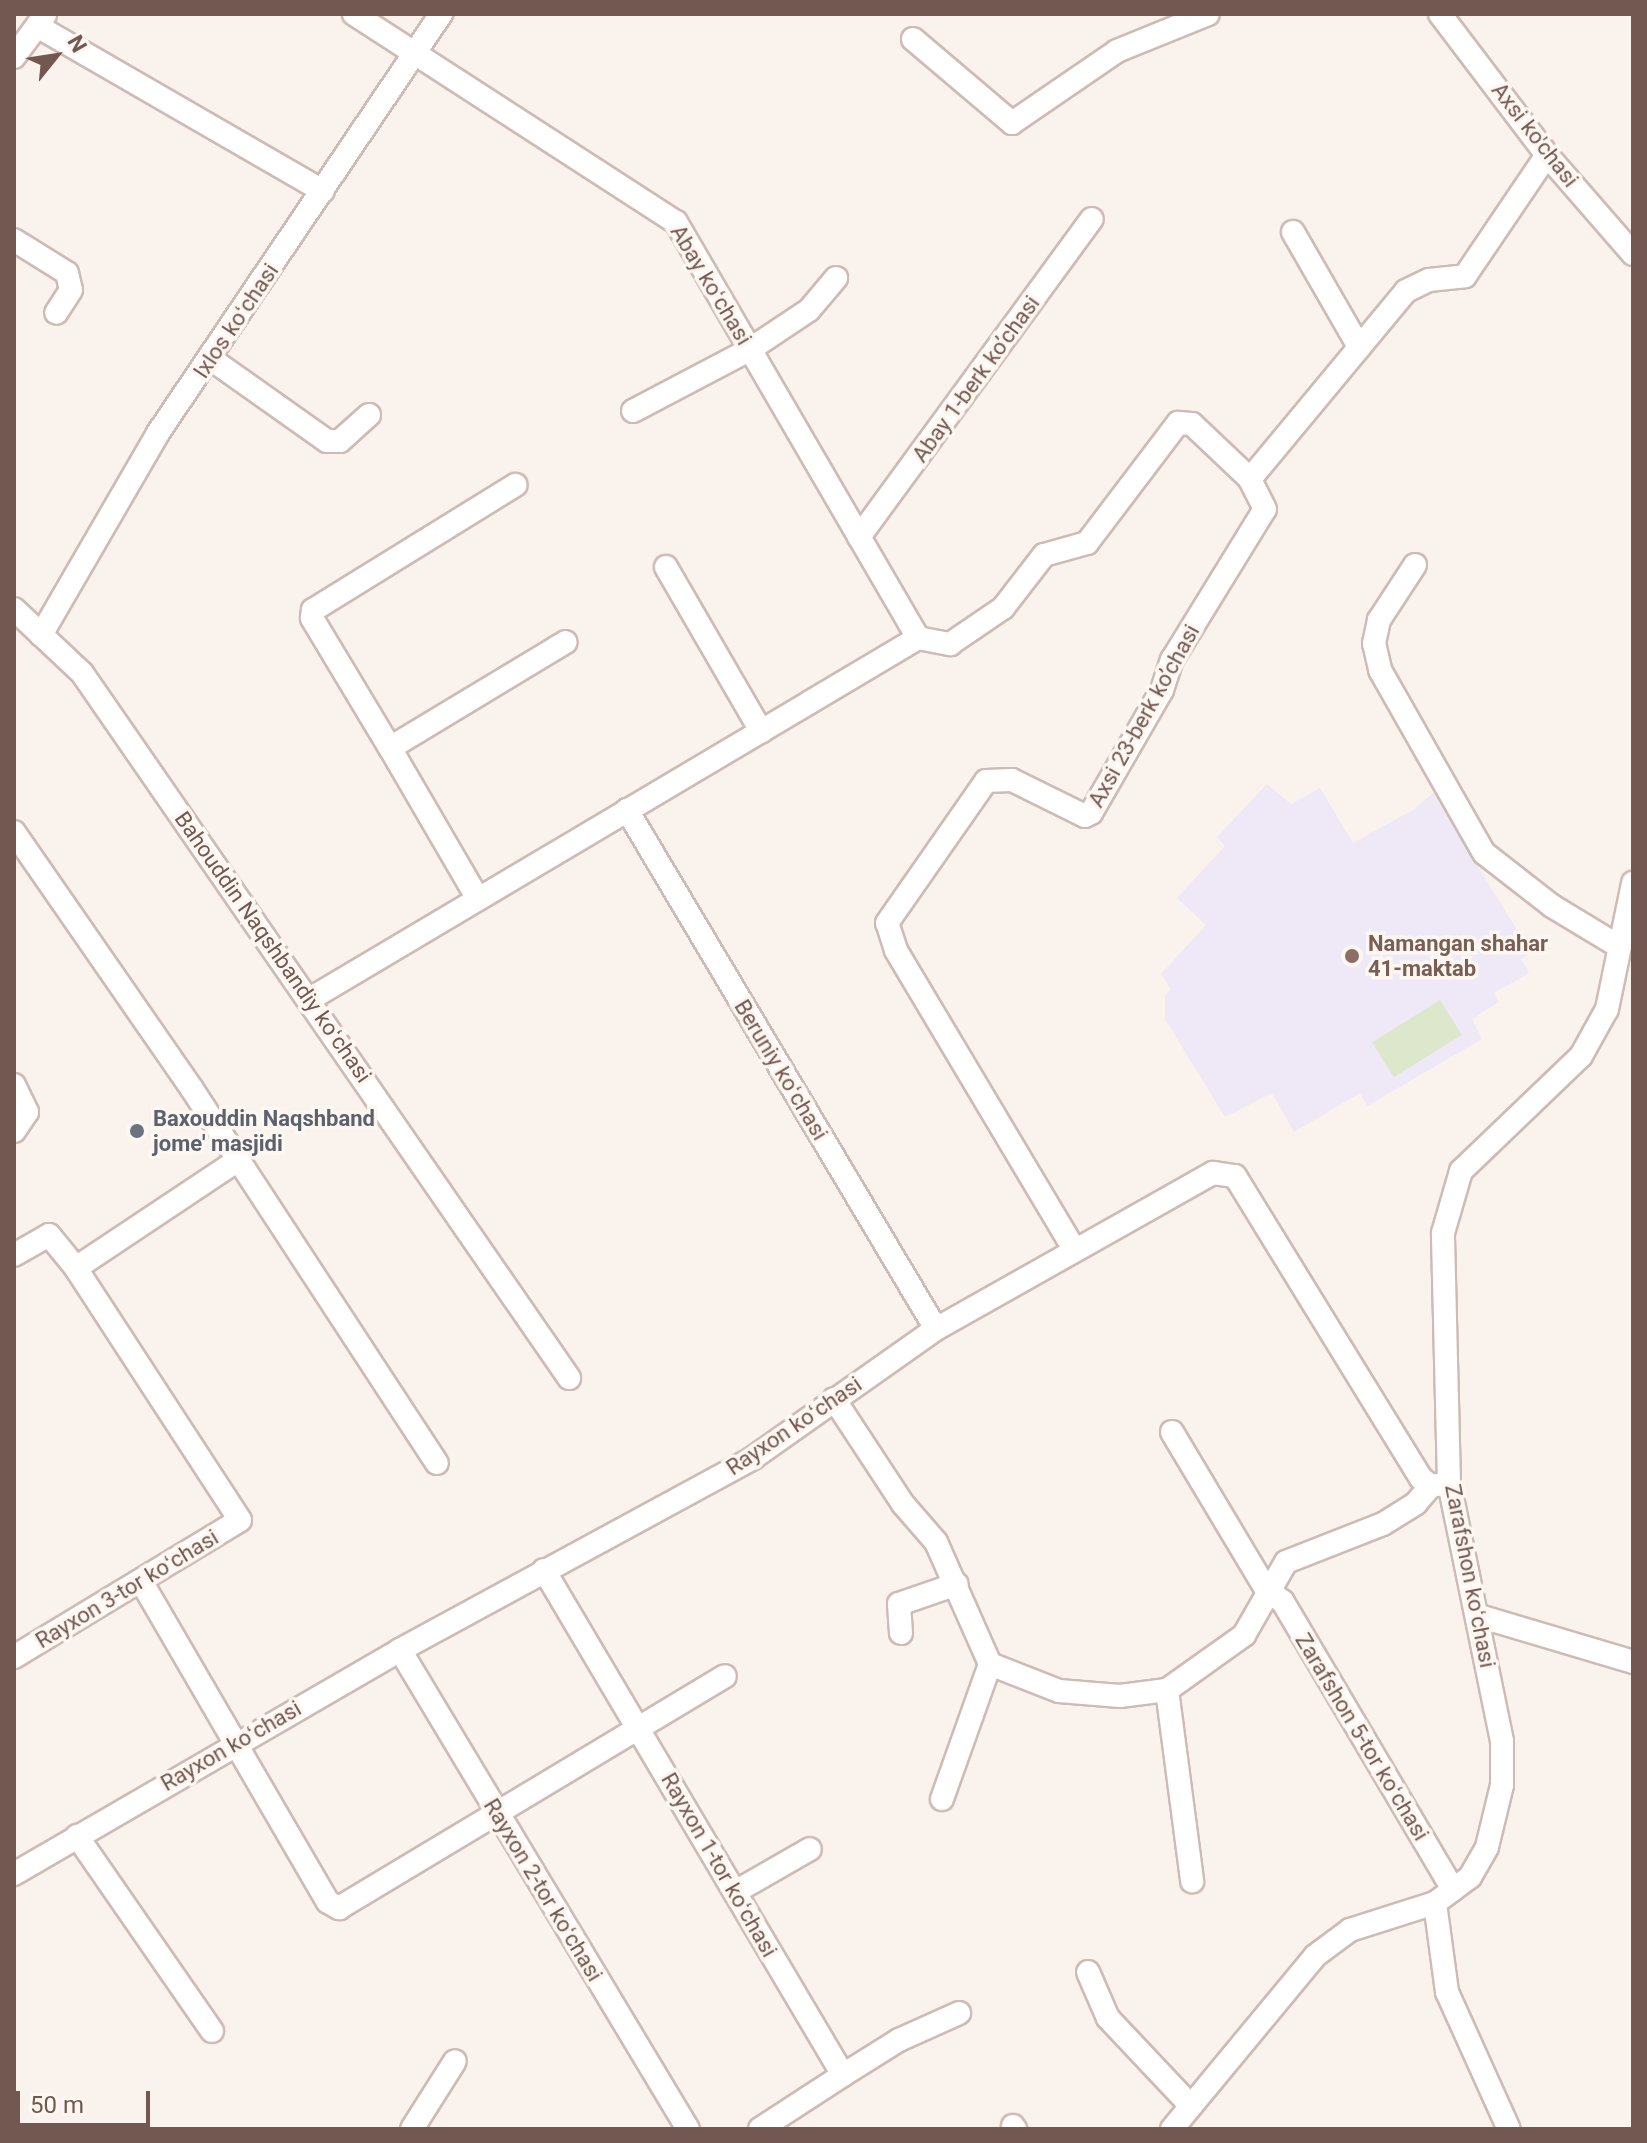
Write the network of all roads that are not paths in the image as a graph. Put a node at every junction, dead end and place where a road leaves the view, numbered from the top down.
1 (354, 14) edge
2 (441, 14) edge
3 (1208, 14) edge
4 (1440, 14) edge
5 (42, 20) edge
6 (913, 39) dead end
7 (417, 52) junction
8 (14, 57) edge
9 (1547, 155) junction
10 (323, 191) junction
11 (1092, 219) dead end
12 (1293, 232) dead end
13 (14, 240) edge
14 (1633, 254) edge
15 (836, 278) dead end
16 (56, 313) dead end
17 (1359, 347) junction
18 (749, 350) junction
19 (211, 359) junction
20 (633, 411) dead end
21 (369, 415) dead end
22 (1250, 479) junction
23 (515, 485) dead end
24 (859, 537) junction
25 (1415, 565) dead end
26 (666, 567) dead end
27 (14, 609) edge
28 (41, 635) junction
29 (918, 638) junction
30 (566, 642) dead end
31 (761, 731) junction
32 (390, 748) junction
33 (627, 810) junction
34 (14, 832) edge
35 (1633, 883) edge
36 (478, 899) junction
37 (1626, 934) edge
38 (310, 999) junction
39 (14, 1085) edge
40 (14, 1131) edge
41 (238, 1160) junction
42 (1074, 1249) junction
43 (14, 1255) edge
44 (76, 1268) junction
45 (936, 1329) junction
46 (569, 1378) dead end
47 (834, 1399) junction
48 (1172, 1432) dead end
49 (437, 1463) dead end
50 (1440, 1485) junction
51 (544, 1570) junction
52 (141, 1581) junction
53 (957, 1584) junction
54 (1266, 1589) junction
55 (1479, 1616) junction
56 (901, 1633) dead end
57 (400, 1650) junction
58 (14, 1657) edge
59 (1633, 1662) edge
60 (990, 1664) junction
61 (725, 1676) dead end
62 (1167, 1690) junction
63 (639, 1728) junction
64 (234, 1745) junction
65 (942, 1799) dead end
66 (498, 1813) junction
67 (77, 1836) junction
68 (810, 1849) dead end
69 (14, 1874) edge
70 (1192, 1881) dead end
71 (735, 1892) junction
72 (1444, 1896) junction
73 (1088, 1972) dead end
74 (959, 2013) dead end
75 (212, 2031) dead end
76 (455, 2061) dead end
77 (843, 2075) junction
78 (1191, 2106) junction
79 (412, 2129) edge
80 (688, 2129) edge
81 (760, 2129) edge
82 (1172, 2129) edge
83 (1509, 2129) edge

1 - 7 street, Abay koʻchasi
2 - 7 street, Ixlos koʻchasi
3 - 6 street
4 - 9 street, Axsi ko'chasi
5 - 8 street
5 - 10 street
7 - 10 street, Ixlos koʻchasi
7 - 18 street, Abay koʻchasi
9 - 14 street, Axsi ko'chasi
9 - 17 street
10 - 19 street, Ixlos koʻchasi
11 - 24 street, Аbay 1-berk koʼchasi
12 - 17 street
13 - 16 street
15 - 18 street
17 - 22 street
18 - 20 street
18 - 24 street, Abay koʻchasi
19 - 21 street
19 - 28 street, Ixlos koʻchasi
22 - 29 street
22 - 42 street, Аxsi 23-berk koʼchasi
23 - 32 street
24 - 29 street, Abay koʻchasi
25 - 37 street
26 - 31 street
27 - 28 street, Bahouddin Naqshbandiy koʻchasi
28 - 38 street, Bahouddin Naqshbandiy koʻchasi
29 - 31 street
30 - 32 street
31 - 33 street
32 - 36 street
33 - 36 street
33 - 45 street, Beruniy koʻchasi
34 - 41 street
35 - 37 street, Zarafshon koʻchasi
36 - 38 street
37 - 50 street, Zarafshon koʻchasi
38 - 46 street, Bahouddin Naqshbandiy koʻchasi
39 - 40 street
41 - 44 street
41 - 49 street
42 - 45 street, Rayxon koʻchasi
42 - 50 street, Rayxon koʻchasi
43 - 44 street
44 - 52 street, Rayxon 3-tor koʻchasi
45 - 47 street, Rayxon koʻchasi
47 - 51 street, Rayxon koʻchasi
47 - 53 street
48 - 54 street, Zarafshon 5-tor koʻchasi
50 - 54 street
50 - 55 street, Zarafshon koʻchasi
51 - 57 street, Rayxon koʻchasi
51 - 63 street, Rayxon 1-tor koʻchasi
52 - 58 street, Rayxon 3-tor koʻchasi
52 - 64 street
53 - 56 street
53 - 60 street
54 - 62 street
54 - 72 street, Zarafshon 5-tor koʻchasi
55 - 59 street
55 - 72 street, Zarafshon koʻchasi
57 - 64 street, Rayxon koʻchasi
57 - 66 street, Rayxon 2-tor koʻchasi
60 - 62 street
60 - 65 street
61 - 63 street
62 - 70 street
63 - 66 street
63 - 71 street, Rayxon 1-tor koʻchasi
64 - 66 street
64 - 67 street, Rayxon koʻchasi
66 - 80 street, Rayxon 2-tor koʻchasi
67 - 69 street, Rayxon koʻchasi
67 - 75 street
68 - 71 street
71 - 77 street, Rayxon 1-tor koʻchasi
72 - 78 street, Zarafshon koʻchasi
72 - 83 street
73 - 78 street
74 - 77 street
76 - 79 street
77 - 81 street
78 - 82 street, Zarafshon koʻchasi

